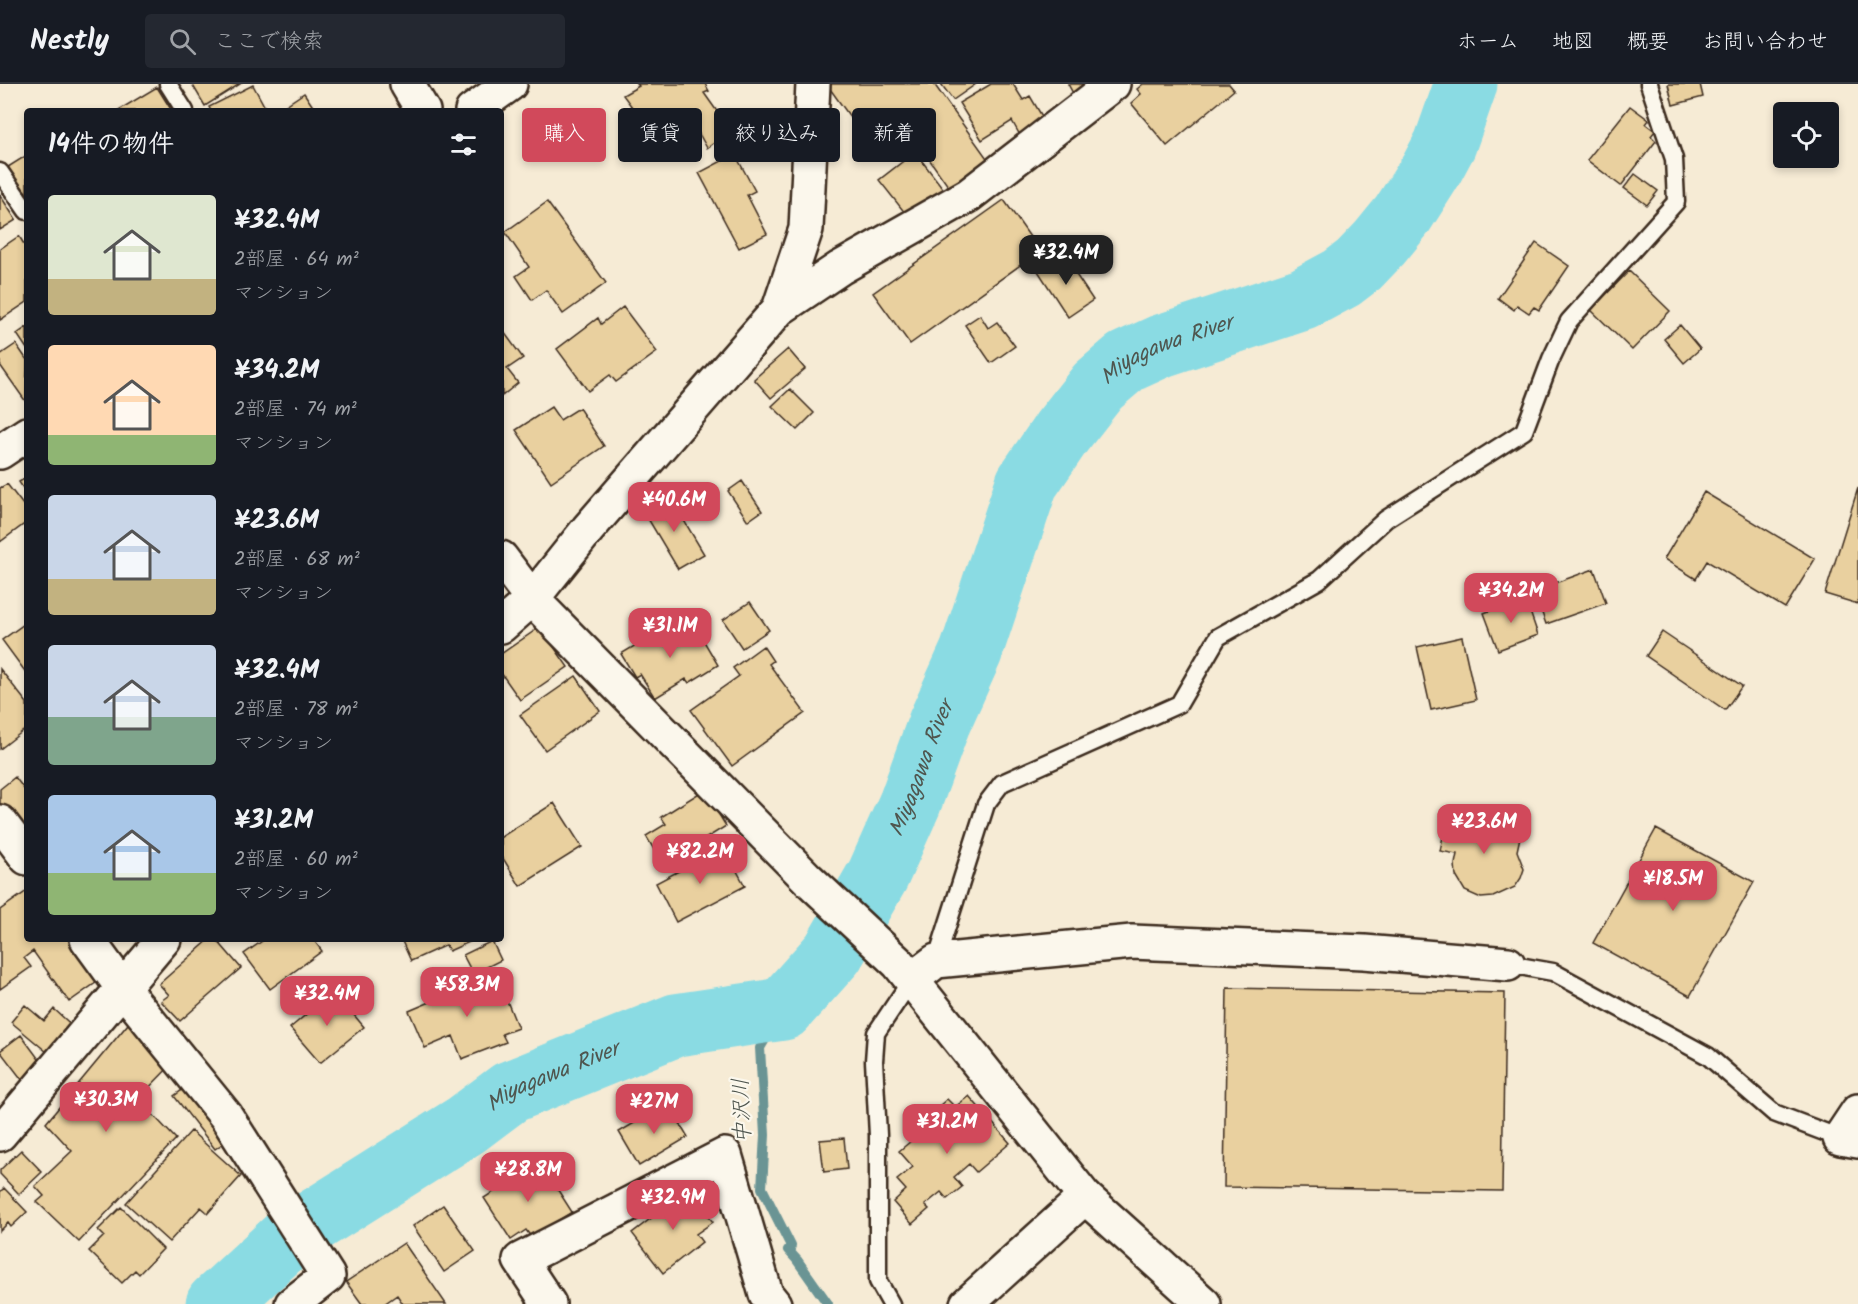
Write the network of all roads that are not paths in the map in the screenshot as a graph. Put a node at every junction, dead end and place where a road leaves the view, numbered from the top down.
1 (168, 84) edge
2 (407, 84) edge
3 (510, 84) edge
4 (813, 84) edge
5 (1113, 84) edge
6 (1649, 84) edge
7 (183, 108) edge
8 (421, 108) edge
9 (476, 108) edge
10 (0, 172) edge
11 (24, 207) edge
12 (779, 309) junction
13 (24, 436) edge
14 (0, 452) edge
15 (504, 562) edge
16 (532, 599) junction
17 (504, 623) edge
18 (0, 822) edge
19 (24, 854) edge
20 (89, 942) edge
21 (161, 942) edge
22 (1508, 964) joint
23 (915, 968) junction
24 (123, 987) junction
25 (1852, 1130) edge
26 (0, 1134) edge
27 (1085, 1197) junction
28 (292, 1304) edge
29 (549, 1304) edge
30 (774, 1304) edge
31 (891, 1304) edge
32 (967, 1304) edge
33 (1204, 1304) edge

1 - 7 lane
2 - 8 main road
3 - 9 main road
4 - 12 main road
5 - 12 main road
6 - 23 lane
10 - 11 lane
12 - 16 main road
13 - 14 main road
15 - 16 main road
16 - 17 main road
16 - 23 main road
18 - 19 main road
20 - 24 main road
21 - 24 main road
22 - 23 main road
22 - 25 lane
23 - 27 main road
23 - 31 lane
24 - 26 main road
24 - 28 main road
27 - 32 main road
27 - 33 main road
29 - 30 main road

